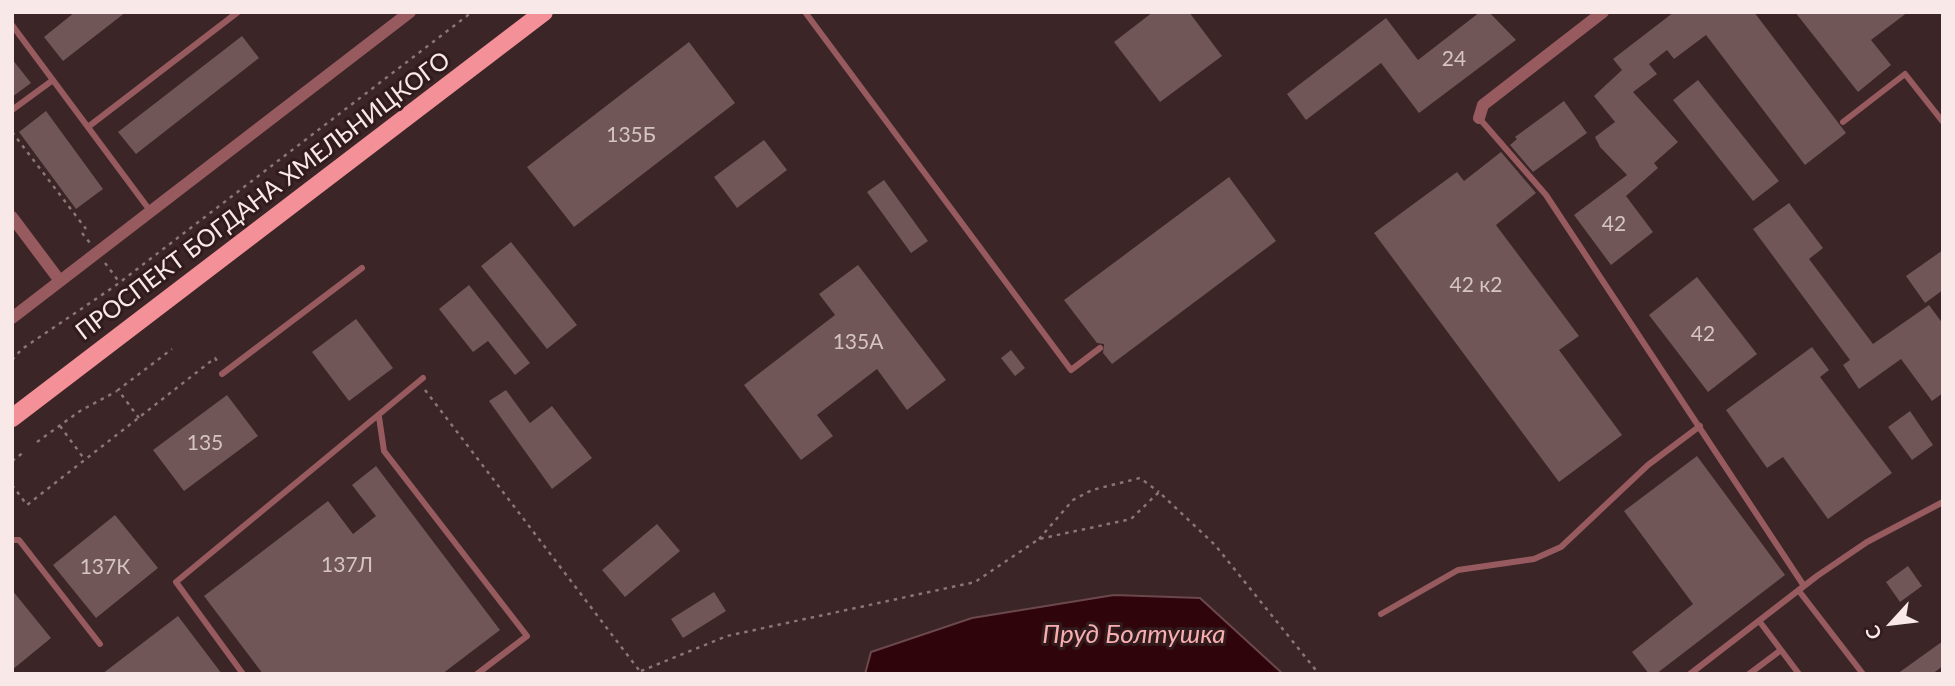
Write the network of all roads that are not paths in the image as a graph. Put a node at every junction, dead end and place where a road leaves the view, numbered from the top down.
1 (238, 12) edge
2 (410, 12) edge
3 (544, 12) edge
4 (805, 12) edge
5 (1602, 12) edge
6 (12, 25) edge
7 (53, 80) junction
8 (12, 110) edge
9 (1479, 118) joint
10 (1843, 122) dead end
11 (1943, 122) edge
12 (88, 127) junction
13 (151, 212) junction
14 (12, 217) edge
15 (362, 268) dead end
16 (60, 281) junction
17 (12, 318) edge
18 (1100, 348) dead end
19 (224, 373) road end
20 (421, 380) road end
21 (379, 417) junction
22 (12, 418) edge
23 (1700, 426) junction
24 (1943, 502) edge
25 (12, 540) edge
26 (1802, 588) junction
27 (1381, 614) dead end
28 (1760, 622) junction
29 (100, 644) dead end
30 (1781, 650) junction
31 (243, 674) edge
32 (477, 674) edge
33 (1690, 674) edge
34 (1749, 674) edge
35 (1799, 674) edge
36 (1863, 674) edge

1 - 12 lane
2 - 13 street
3 - 22 main road, ПРОСПЕКТ БОГДАНА ХМЕЛЬНИЦКОГО
4 - 18 lane
5 - 9 street
6 - 7 lane
7 - 8 lane
7 - 12 lane
9 - 23 lane
10 - 11 lane
12 - 13 lane
13 - 16 street
14 - 16 street
15 - 19 lane
16 - 17 street
20 - 21 lane
21 - 31 lane
21 - 32 lane
23 - 26 lane
23 - 27 lane
24 - 26 lane
25 - 29 lane
26 - 28 lane
26 - 36 lane
28 - 30 lane
28 - 33 lane
30 - 34 lane
30 - 35 lane

